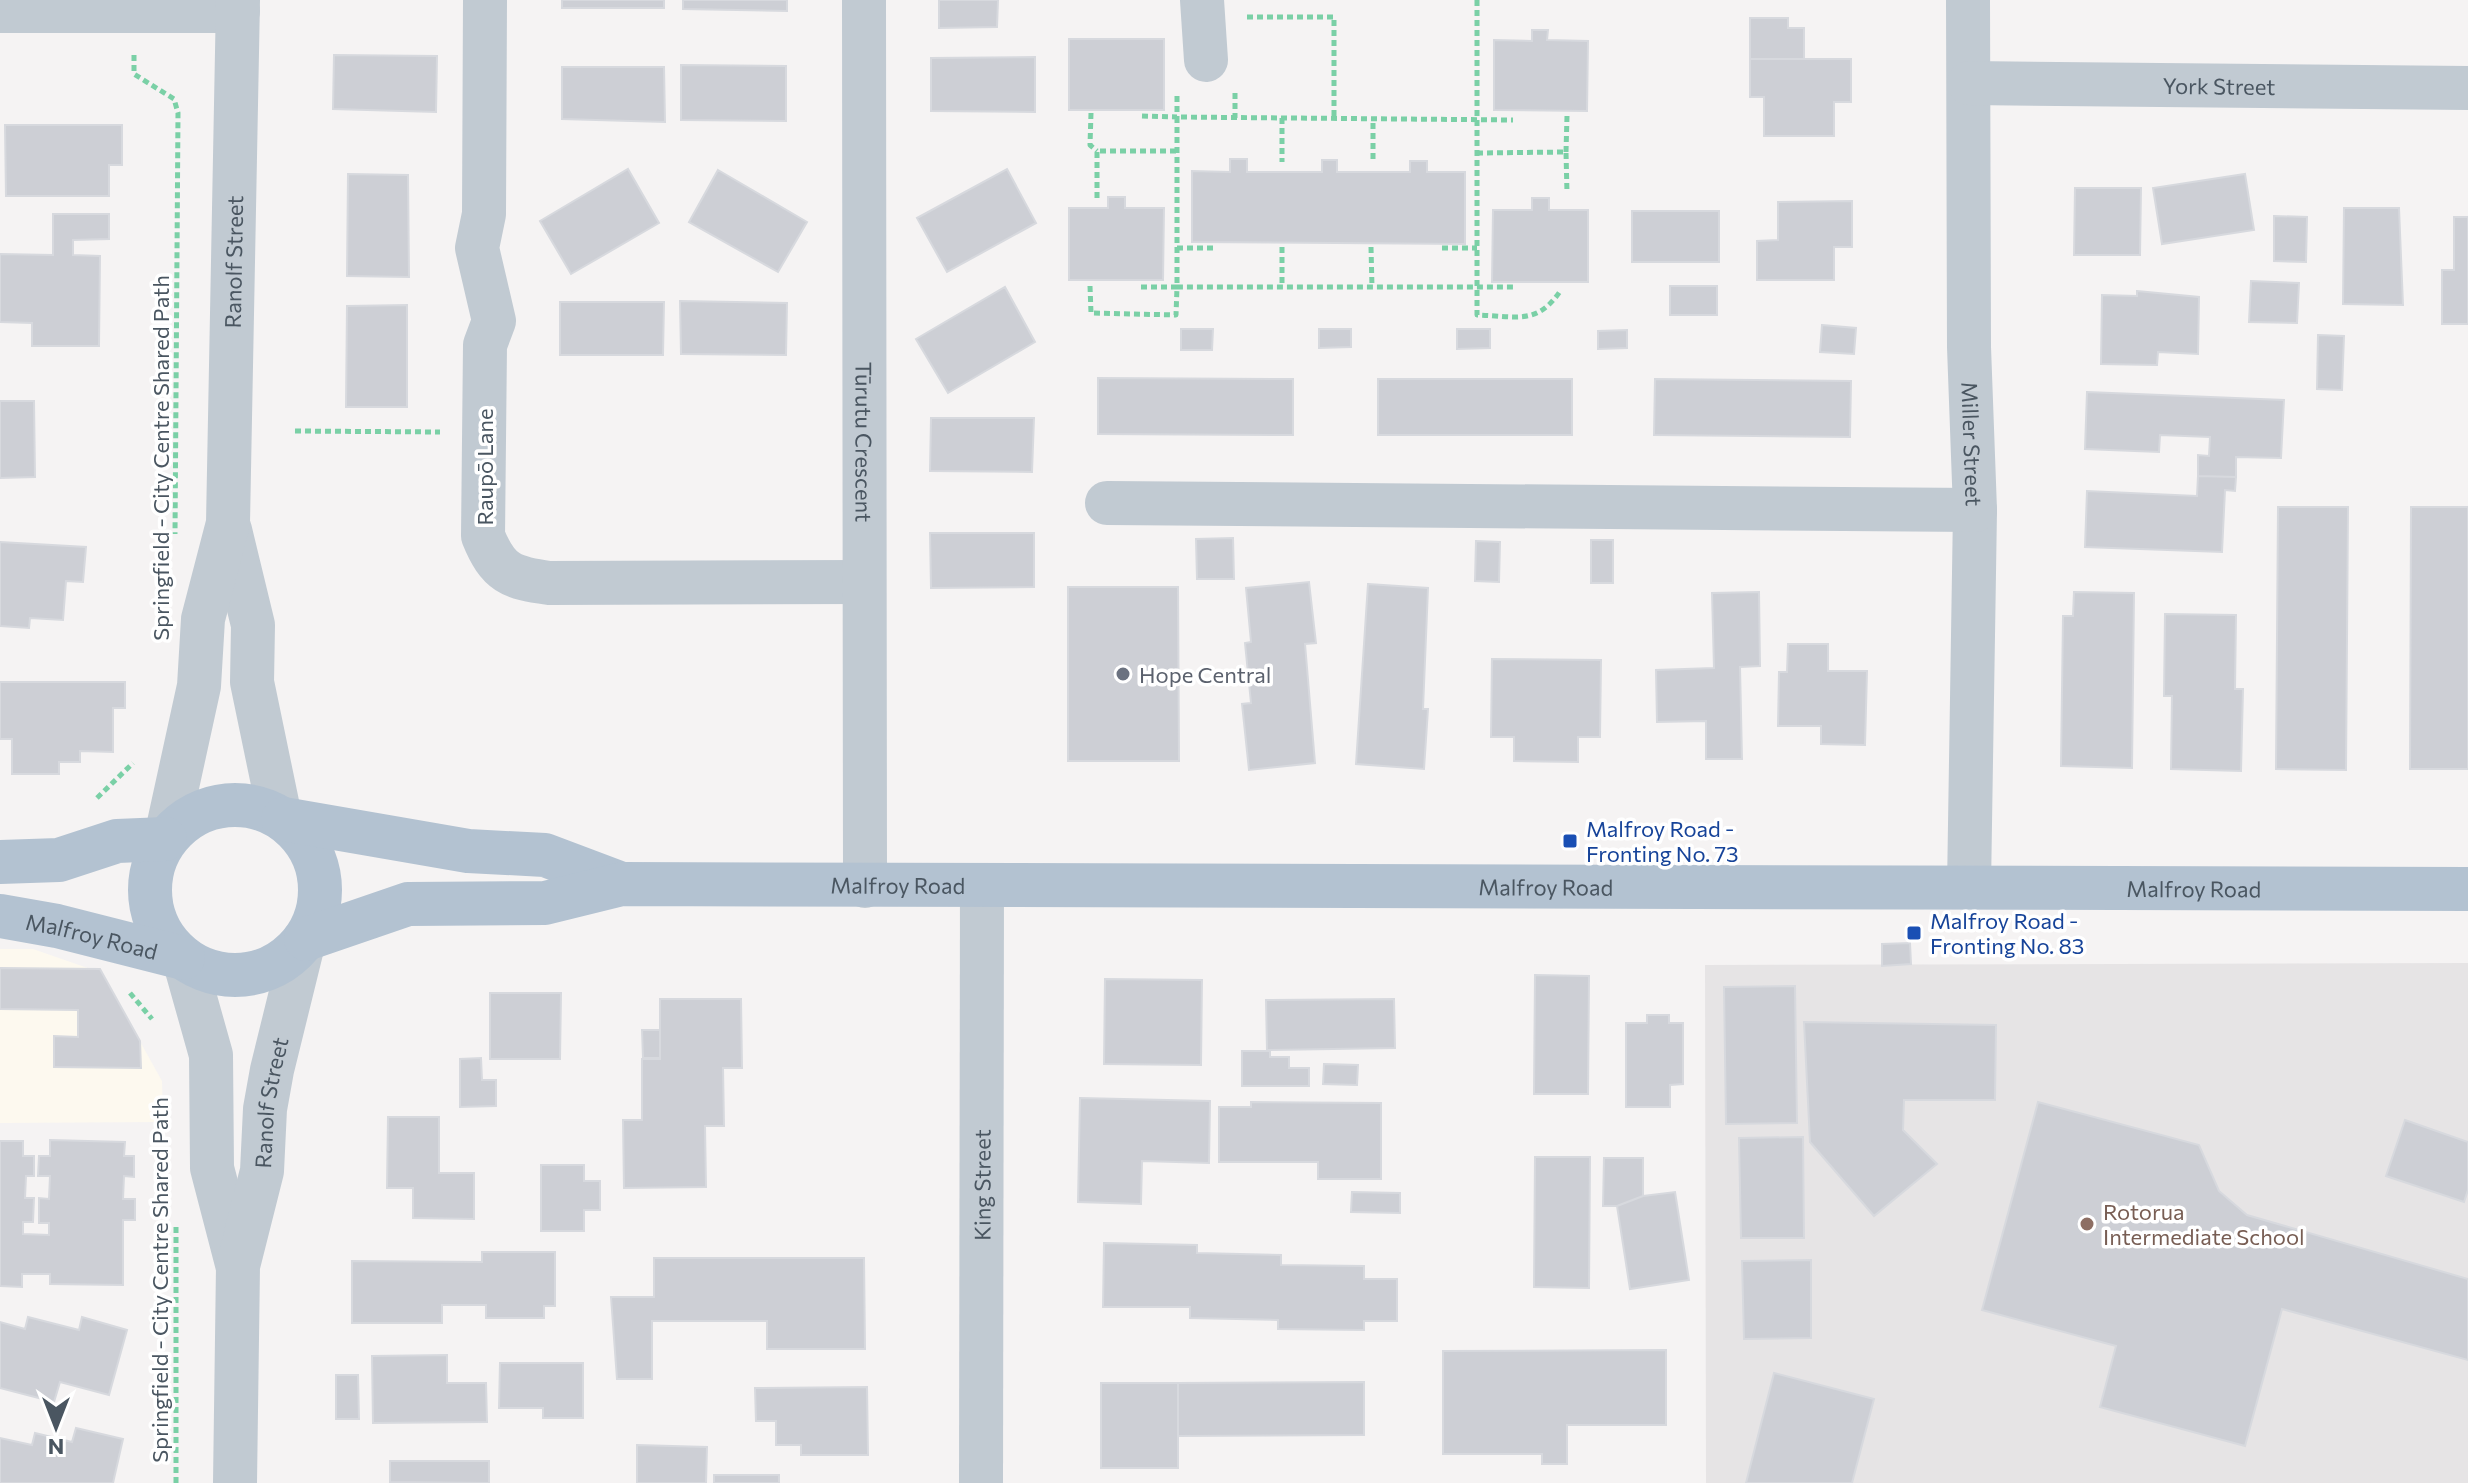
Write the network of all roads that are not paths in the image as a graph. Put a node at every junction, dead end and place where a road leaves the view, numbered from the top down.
1 (485, 0) edge
2 (864, 0) edge
3 (1968, 0) edge
4 (238, 6) edge
5 (1218, 8) edge
6 (0, 11) edge
7 (1220, 69) road end
8 (1969, 83) junction
9 (2468, 88) edge
10 (1107, 503) dead end
11 (1975, 510) junction
12 (228, 523) junction
13 (864, 582) junction
14 (282, 818) junction
15 (166, 838) junction
16 (0, 862) edge
17 (622, 884) junction
18 (865, 886) junction
19 (982, 887) junction
20 (1969, 887) junction
21 (2468, 889) edge
22 (0, 916) edge
23 (305, 940) junction
24 (184, 959) junction
25 (238, 1266) junction
26 (235, 1483) edge
27 (981, 1483) edge

1 - 13 street, Raupō Lane
2 - 13 street, Tūrutu Crescent
3 - 8 street, Miller Street
4 - 6 street
4 - 12 street, Ranolf Street
5 - 7 street
8 - 9 street, York Street
8 - 11 street, Miller Street
10 - 11 street
11 - 20 street, Miller Street
12 - 14 street, Ranolf Street
12 - 15 street, Ranolf Street
13 - 18 street, Tūrutu Crescent
14 - 15 main road
14 - 17 main road, Malfroy Road
14 - 23 main road
15 - 16 main road
15 - 24 main road
17 - 18 main road, Malfroy Road
17 - 23 main road, Malfroy Road
18 - 19 main road, Malfroy Road
19 - 20 main road, Malfroy Road
19 - 27 street, King Street
20 - 21 main road, Malfroy Road
22 - 24 main road, Malfroy Road
23 - 24 main road
23 - 25 street, Ranolf Street
24 - 25 street, Ranolf Street
25 - 26 street, Ranolf Street

